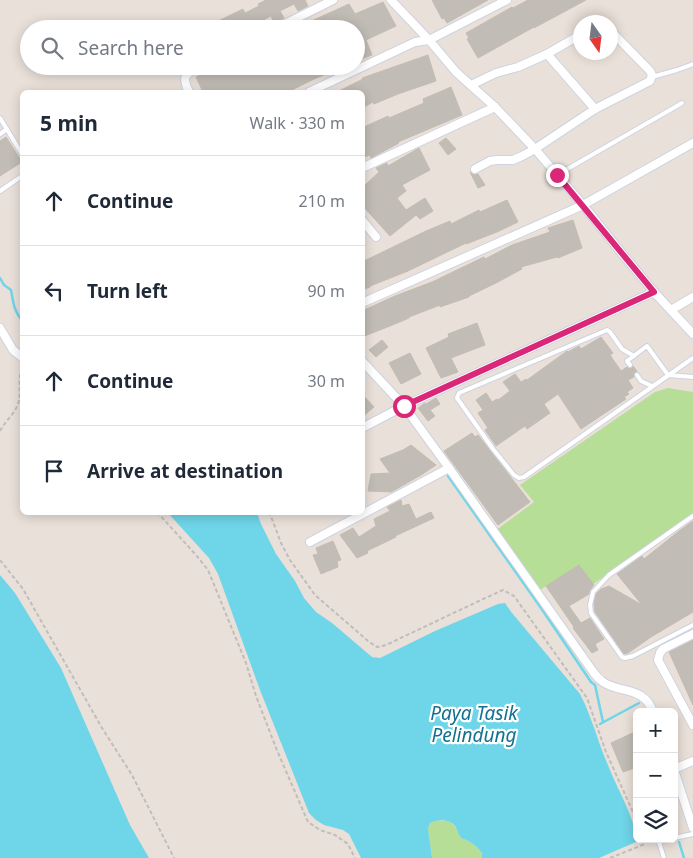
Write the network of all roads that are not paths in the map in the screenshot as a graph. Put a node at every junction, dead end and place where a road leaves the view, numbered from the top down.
1 (333, 0) edge
2 (392, 0) edge
3 (507, 0) edge
4 (293, 20) edge
5 (618, 38) edge
6 (573, 39) edge
7 (428, 40) junction
8 (547, 54) junction
9 (693, 64) edge
10 (365, 66) edge
11 (186, 75) edge
12 (345, 75) edge
13 (652, 77) junction
14 (471, 85) junction
15 (188, 90) edge
16 (313, 90) edge
17 (682, 103) dead end
18 (495, 107) junction
19 (595, 109) junction
20 (0, 118) edge
21 (7, 129) junction
22 (0, 134) edge
23 (693, 143) edge
24 (535, 149) junction
25 (20, 151) edge
26 (365, 167) edge
27 (475, 169) dead end
28 (557, 175) junction
29 (20, 177) edge
30 (0, 190) edge
31 (583, 205) junction
32 (365, 224) edge
33 (376, 237) dead end
34 (654, 292) junction
35 (693, 297) edge
36 (365, 301) edge
37 (671, 310) junction
38 (0, 328) edge
39 (693, 334) edge
40 (20, 355) edge
41 (634, 356) junction
42 (693, 358) edge
43 (365, 364) edge
44 (630, 365) dead end
45 (637, 375) dead end
46 (668, 375) junction
47 (693, 378) edge
48 (652, 386) junction
49 (404, 406) junction
50 (365, 426) edge
51 (449, 468) junction
52 (365, 513) edge
53 (361, 515) edge
54 (693, 516) edge
55 (310, 542) dead end
56 (693, 626) edge
57 (693, 634) edge
58 (651, 708) edge
59 (693, 725) edge
60 (693, 761) edge
61 (678, 768) edge
62 (678, 782) edge
63 (693, 828) edge
64 (693, 834) edge
65 (678, 837) edge
66 (659, 843) edge
67 (664, 858) edge

1 - 4 street
2 - 7 street
3 - 7 street
5 - 13 street
6 - 8 street
7 - 10 street
7 - 14 street
8 - 14 street
8 - 19 street
9 - 13 lane
11 - 15 street
12 - 16 street
13 - 19 street
14 - 18 street
17 - 28 lane
18 - 24 street
18 - 26 street
19 - 24 street
20 - 21 lane
21 - 22 lane
21 - 25 lane
23 - 31 street
24 - 27 street
24 - 28 street
28 - 31 street
29 - 30 lane
31 - 34 street
31 - 36 street
32 - 33 street
34 - 37 street
34 - 49 street
35 - 37 street
37 - 39 street
38 - 40 street
41 - 44 lane
41 - 46 lane
41 - 48 lane
42 - 46 lane
43 - 49 street
45 - 48 lane
46 - 47 lane
46 - 48 lane
49 - 50 street
49 - 51 street
51 - 52 street
51 - 58 street
53 - 55 street
54 - 56 lane
57 - 59 street
60 - 61 street
62 - 63 street
64 - 65 lane
66 - 67 lane

